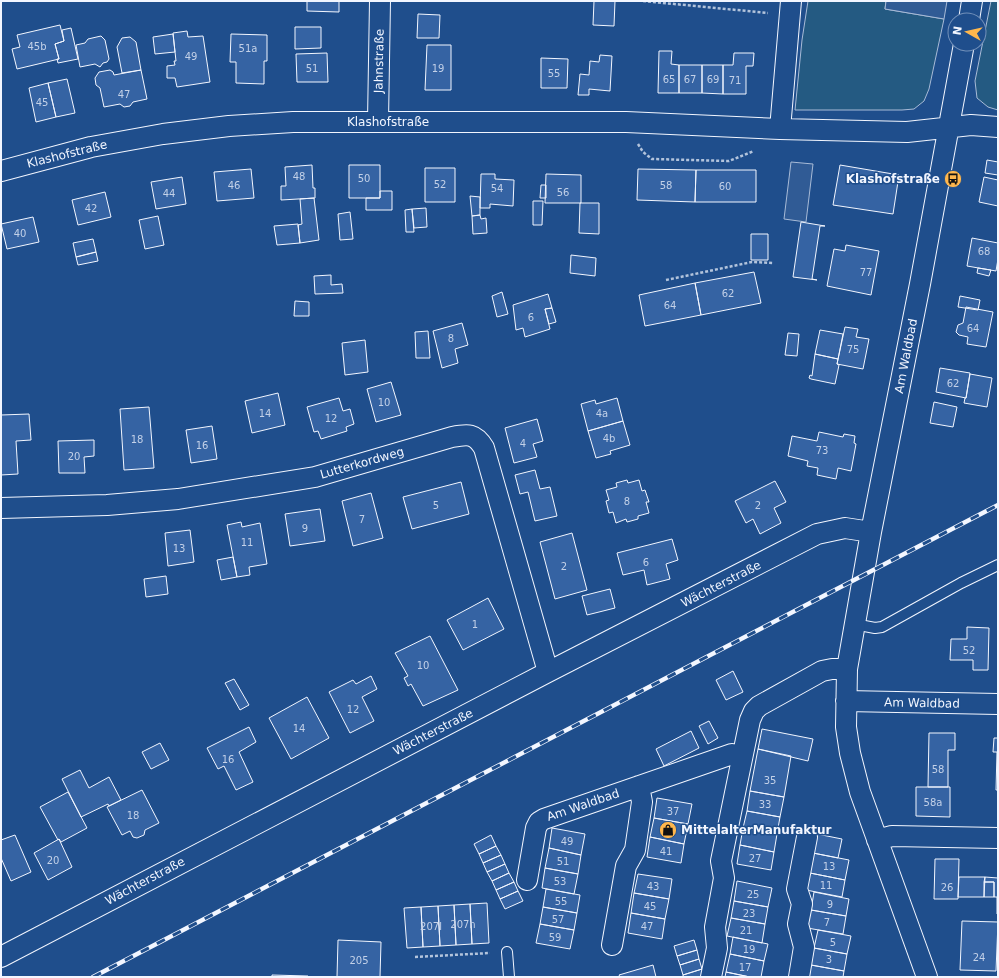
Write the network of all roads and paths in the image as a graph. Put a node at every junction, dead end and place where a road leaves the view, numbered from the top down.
1 (380, 1) edge
2 (643, 1) edge
3 (972, 1) edge
4 (790, 8) edge
5 (970, 12) edge
6 (963, 52) edge
7 (378, 121) junction
8 (626, 122) junction
9 (949, 127) junction
10 (998, 127) edge
11 (780, 130) junction
12 (1, 171) edge
13 (774, 263) dead end
14 (666, 280) dead end
15 (1, 508) edge
16 (870, 532) junction
17 (998, 565) edge
18 (854, 624) junction
19 (847, 669) junction
20 (548, 672) junction
21 (846, 701) junction
22 (998, 704) edge
23 (742, 756) junction
24 (639, 786) junction
25 (807, 836) dead end
26 (998, 838) edge
27 (877, 840) junction
28 (527, 880) dead end
29 (612, 945) dead end
30 (507, 952) joint
31 (1, 957) edge
32 (415, 957) dead end
33 (509, 977) edge
34 (711, 977) edge
35 (798, 977) edge
36 (927, 977) edge

1 - 7 street, Jahnstraße
2 - 4 path
3 - 5 street
4 - 11 street
6 - 9 street, Am Waldbad
7 - 8 street, Klashofstraße
7 - 12 street, Klashofstraße
8 - 11 street, Klashofstraße
8 - 11 path
9 - 10 street, Klashofstraße
9 - 11 street, Klashofstraße
9 - 16 street, Am Waldbad
13 - 14 path
15 - 20 street, Lutterkordweg
16 - 18 street, Am Waldbad
16 - 20 street, Wächterstraße
17 - 18 lane
18 - 19 street, Am Waldbad
19 - 21 street, Am Waldbad
19 - 23 street
20 - 31 street, Wächterstraße
21 - 22 street, Am Waldbad
21 - 27 street, Am Waldbad
23 - 24 street, Am Waldbad
23 - 34 street
24 - 28 street, Am Waldbad
24 - 29 street
25 - 35 street
26 - 27 street
27 - 36 street, Am Waldbad
30 - 32 path
30 - 33 lane

